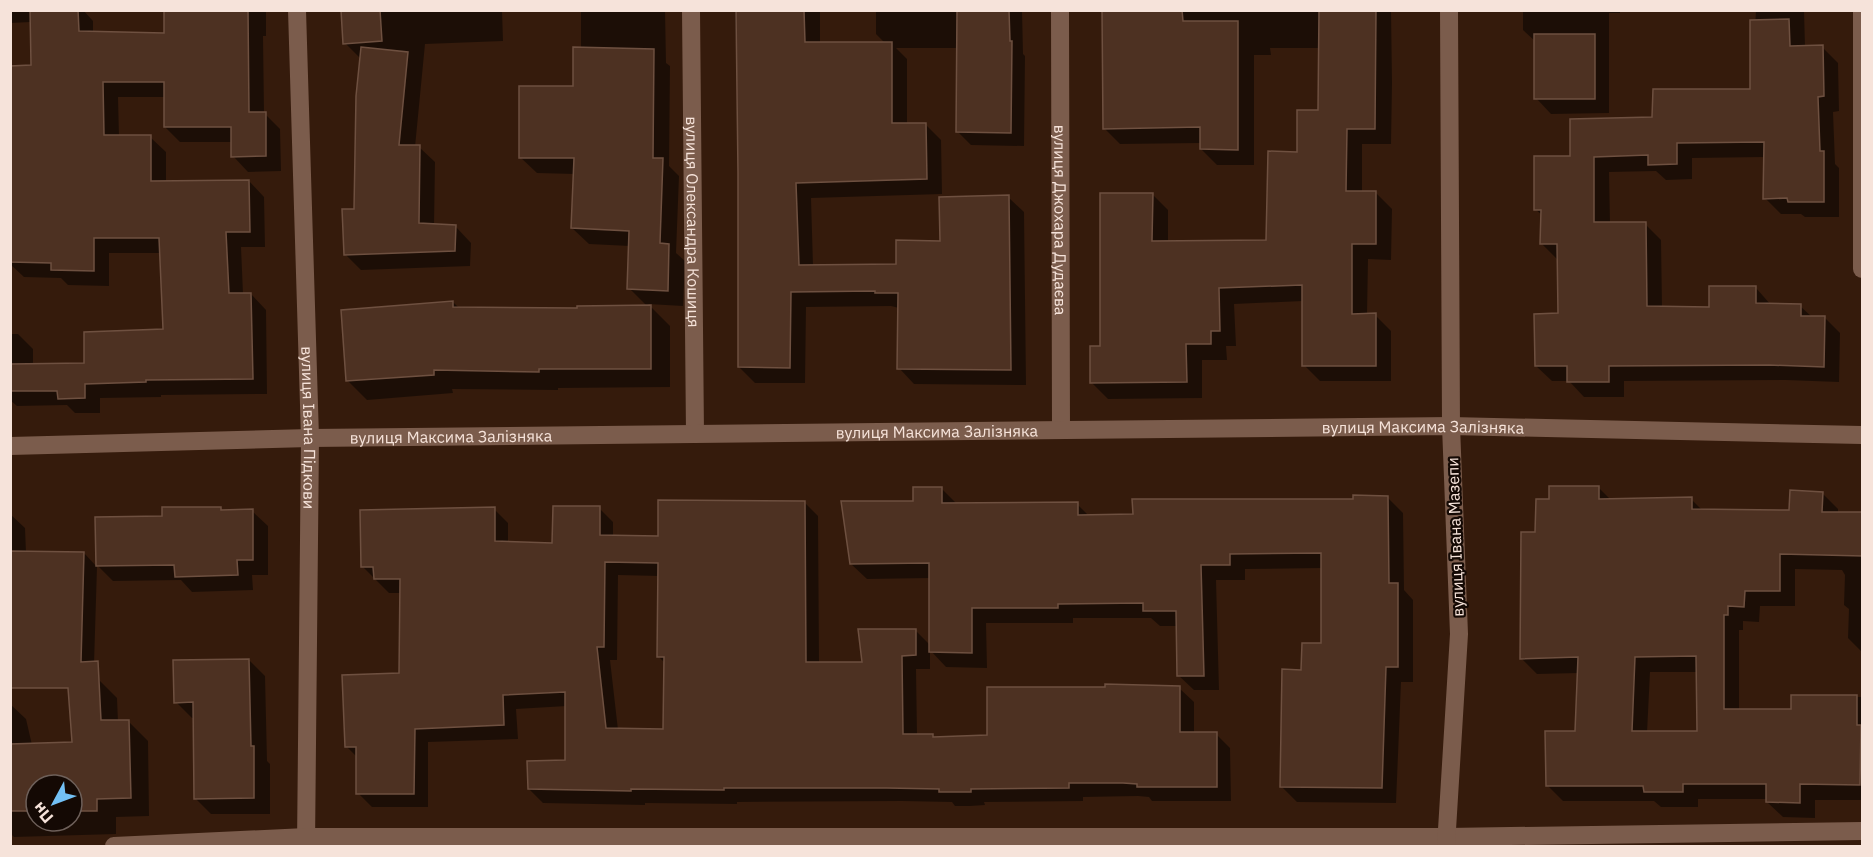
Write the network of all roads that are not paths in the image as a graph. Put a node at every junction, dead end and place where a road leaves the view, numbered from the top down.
1 (297, 10) edge
2 (691, 10) edge
3 (1060, 10) edge
4 (1449, 10) edge
5 (1862, 10) edge
6 (1863, 269) edge
7 (1451, 426) junction
8 (1061, 429) junction
9 (695, 434) junction
10 (1863, 435) edge
11 (310, 438) junction
12 (10, 446) edge
13 (1863, 831) edge
14 (306, 842) edge
15 (1447, 842) edge
16 (114, 846) edge

1 - 11 street, вулиця Івана Підкови
2 - 9 street, вулиця Олександра Кошиця
3 - 8 street, вулиця Джохара Дудаєва
4 - 7 street, вулиця Івана Мазепи
5 - 6 street
7 - 8 street, вулиця Максима Залізняка
7 - 10 street, вулиця Максима Залізняка
7 - 15 street, вулиця Івана Мазепи
8 - 9 street, вулиця Максима Залізняка
9 - 11 street, вулиця Максима Залізняка
11 - 12 street, вулиця Максима Залізняка
11 - 14 street, вулиця Івана Підкови
13 - 15 street
14 - 15 street
14 - 16 street

